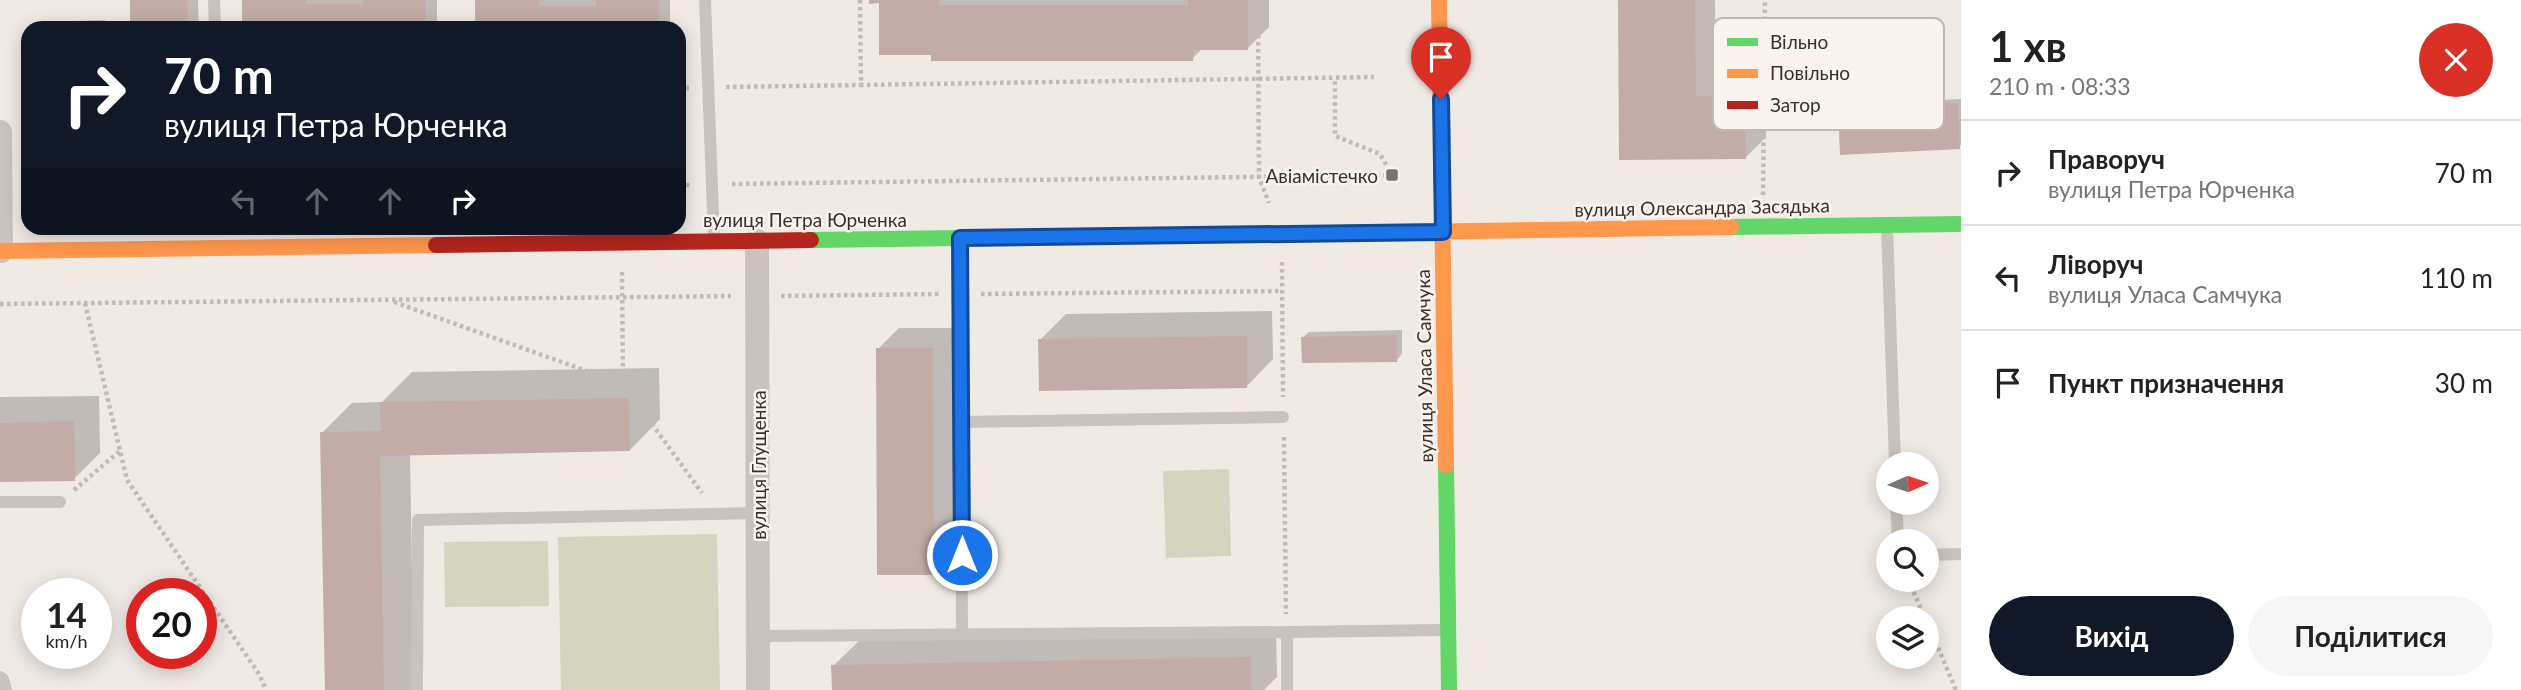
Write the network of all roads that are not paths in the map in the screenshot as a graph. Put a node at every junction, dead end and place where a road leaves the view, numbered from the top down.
1 (214, 0) edge
2 (705, 0) edge
3 (1439, 0) edge
4 (215, 21) edge
5 (0, 132) edge
6 (1961, 224) edge
7 (1887, 226) junction
8 (1443, 232) junction
9 (960, 238) junction
10 (714, 240) junction
11 (757, 241) junction
12 (1, 251) edge
13 (1283, 417) dead end
14 (961, 422) junction
15 (1895, 452) edge
16 (0, 502) edge
17 (60, 502) road end
18 (758, 513) junction
19 (1961, 554) edge
20 (1939, 555) edge
21 (1448, 630) junction
22 (1287, 632) junction
23 (962, 634) junction
24 (758, 636) junction
25 (0, 677) edge
26 (6, 690) edge
27 (417, 690) edge
28 (758, 690) edge
29 (1287, 690) edge
30 (1449, 690) edge

1 - 4 lane
2 - 10 lane
3 - 8 street, вулиця Уласа Самчука
5 - 12 street
6 - 7 street, вулиця Олександра Засядька
7 - 8 street, вулиця Олександра Засядька
7 - 15 lane
8 - 9 street, вулиця Петра Юрченка
8 - 21 street, вулиця Уласа Самчука
9 - 11 street, вулиця Петра Юрченка
9 - 14 lane
10 - 11 street, вулиця Петра Юрченка
10 - 12 street, вулиця Петра Юрченка
11 - 18 street, вулиця Глущенка
13 - 14 lane
14 - 23 lane
16 - 17 lane
18 - 24 street, вулиця Глущенка
18 - 27 lane
19 - 20 lane
21 - 22 lane
21 - 30 street, вулиця Уласа Самчука
22 - 23 lane
22 - 29 lane
23 - 24 lane
24 - 28 street, вулиця Глущенка
25 - 26 lane

